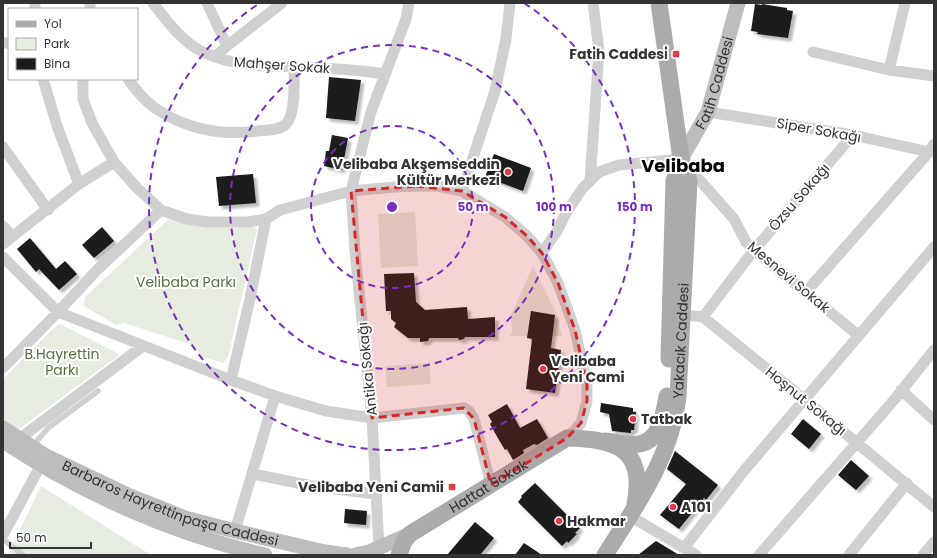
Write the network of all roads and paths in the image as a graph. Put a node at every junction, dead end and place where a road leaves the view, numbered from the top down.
1 (154, 3) edge
2 (207, 3) edge
3 (282, 3) edge
4 (409, 3) edge
5 (510, 3) edge
6 (593, 3) edge
7 (659, 3) edge
8 (738, 3) edge
9 (905, 3) edge
10 (269, 7) edge
11 (227, 46) junction
12 (813, 52) dead end
13 (216, 56) junction
14 (294, 67) junction
15 (889, 70) junction
16 (384, 74) junction
17 (934, 76) edge
18 (43, 80) edge
19 (83, 80) edge
20 (129, 80) edge
21 (708, 112) junction
22 (853, 135) junction
23 (3, 147) edge
24 (932, 148) edge
25 (681, 159) junction
26 (114, 162) junction
27 (590, 181) junction
28 (79, 184) junction
29 (351, 191) junction
30 (462, 191) junction
31 (48, 210) junction
32 (161, 210) junction
33 (266, 220) junction
34 (3, 226) edge
35 (12, 236) junction
36 (3, 244) edge
37 (934, 247) edge
38 (754, 250) junction
39 (542, 254) junction
40 (3, 257) edge
41 (806, 292) junction
42 (58, 312) junction
43 (676, 314) junction
44 (703, 317) junction
45 (858, 335) junction
46 (143, 346) junction
47 (934, 350) edge
48 (3, 368) edge
49 (231, 380) junction
50 (901, 390) junction
51 (98, 391) dead end
52 (275, 396) junction
53 (804, 399) junction
54 (372, 418) junction
55 (934, 420) edge
56 (3, 428) edge
57 (567, 438) junction
58 (19, 439) junction
59 (3, 441) edge
60 (605, 441) junction
61 (857, 443) junction
62 (32, 447) junction
63 (43, 460) junction
64 (253, 474) junction
65 (907, 483) junction
66 (491, 485) junction
67 (375, 494) junction
68 (934, 507) edge
69 (632, 513) junction
70 (4, 529) edge
71 (235, 531) junction
72 (410, 534) junction
73 (3, 539) edge
74 (934, 542) edge
75 (378, 547) junction
76 (684, 548) junction
77 (608, 554) edge
78 (23, 555) edge
79 (265, 555) edge
80 (348, 555) edge
81 (355, 555) edge
82 (399, 555) edge
83 (696, 555) edge
84 (760, 555) edge
85 (849, 555) edge
86 (923, 555) edge

1 - 13 street, Mahşer Sokak
2 - 11 street
3 - 10 street
4 - 16 street, Antika Sokağı
5 - 30 street
6 - 27 street
7 - 25 main road, Yakacık Caddesi
8 - 21 street, Fatih Caddesi
9 - 15 street
10 - 11 street
11 - 13 street
12 - 15 street
13 - 14 street, Mahşer Sokak
14 - 16 street, Mahşer Sokak
14 - 20 street
15 - 17 street
16 - 29 street, Antika Sokağı
18 - 28 street
19 - 26 street
21 - 22 street, Siper Sokağı
21 - 25 street, Fatih Caddesi
22 - 24 street, Siper Sokağı
22 - 38 street, Özsu Sokağı
23 - 31 street
24 - 41 street
25 - 27 street
25 - 38 street, Mesnevi Sokak
25 - 43 main road, Yakacık Caddesi
26 - 28 street
26 - 32 street
27 - 39 street
28 - 31 street
29 - 30 street
29 - 33 street
29 - 54 street, Antika Sokağı
30 - 39 street
31 - 35 street
32 - 33 street
32 - 42 street
33 - 49 street
34 - 35 street
35 - 36 street
37 - 45 street
38 - 41 street, Mesnevi Sokak
38 - 44 street, Özsu Sokağı
39 - 57 street
40 - 42 street
41 - 45 street, Mesnevi Sokak
42 - 46 street
42 - 48 street
43 - 44 street
43 - 60 main road, Yakacık Caddesi
43 - 69 main road, Yakacık Caddesi
44 - 53 street, Hoşnut Sokağı
45 - 53 street
46 - 49 street
46 - 58 street
47 - 50 street
49 - 52 street
50 - 55 street
50 - 61 street
51 - 62 lane
52 - 54 street
52 - 64 street
53 - 61 street, Hoşnut Sokağı
53 - 76 street
54 - 66 street
54 - 67 street, Antika Sokağı
56 - 58 street, Barbaros Hayrettinpaşa Caddesi
57 - 60 main road, Yakacık Caddesi
57 - 66 main road, Hattat Sokak
58 - 62 street, Barbaros Hayrettinpaşa Caddesi
59 - 63 street, Barbaros Hayrettinpaşa Caddesi
60 - 69 main road
61 - 65 street, Hoşnut Sokağı
61 - 84 street
62 - 63 street, Barbaros Hayrettinpaşa Caddesi
63 - 70 street
63 - 71 street, Barbaros Hayrettinpaşa Caddesi
63 - 79 street, Barbaros Hayrettinpaşa Caddesi
64 - 67 street
64 - 71 street
65 - 68 street, Hoşnut Sokağı
65 - 85 street
66 - 72 main road, Hattat Sokak
67 - 75 street, Antika Sokağı
69 - 76 street
69 - 77 main road, Yakacık Caddesi
71 - 80 street, Barbaros Hayrettinpaşa Caddesi
72 - 75 street
72 - 82 main road
73 - 78 lane
74 - 86 street
75 - 81 street
76 - 83 street

